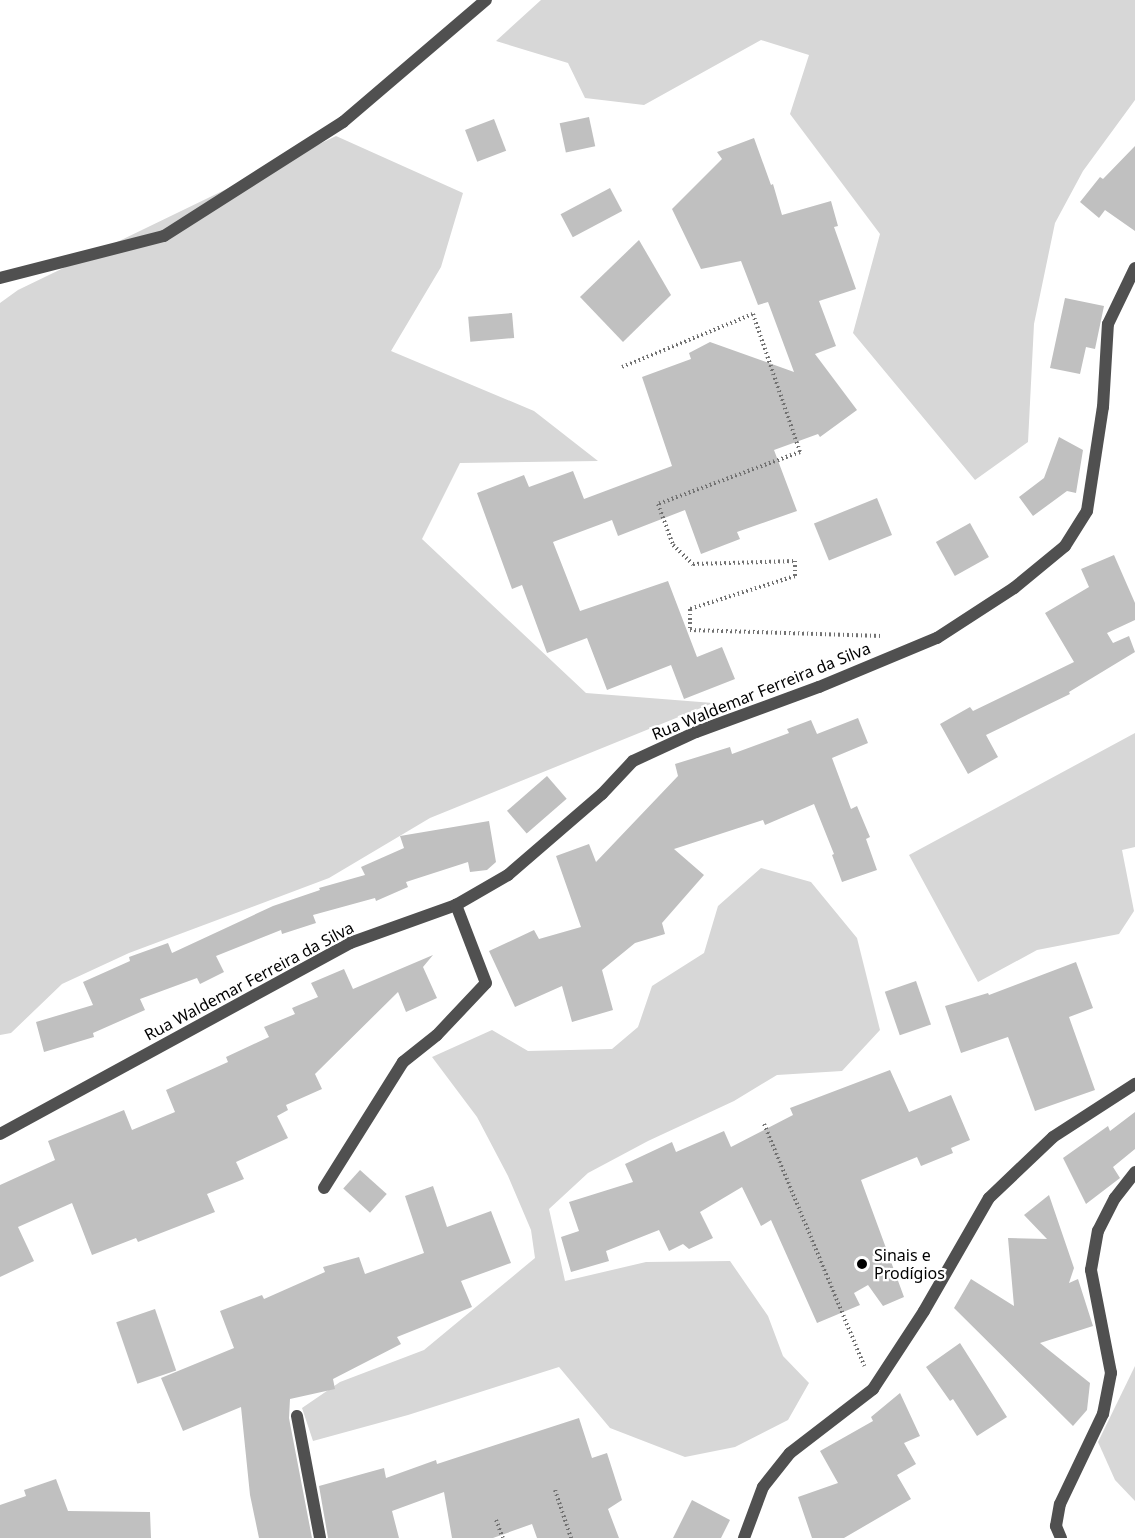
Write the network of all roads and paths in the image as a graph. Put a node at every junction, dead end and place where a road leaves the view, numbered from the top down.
1 (486, 0) edge
2 (1135, 268) edge
3 (0, 278) edge
4 (622, 367) dead end
5 (893, 636) dead end
6 (456, 905) junction
7 (1135, 1084) edge
8 (764, 1124) dead end
9 (0, 1134) edge
10 (1135, 1172) edge
11 (324, 1188) dead end
12 (873, 1389) junction
13 (297, 1416) dead end
14 (555, 1490) dead end
15 (496, 1520) dead end
16 (320, 1538) edge
17 (503, 1538) edge
18 (571, 1538) edge
19 (744, 1538) edge
20 (1061, 1538) edge

1 - 3 street
2 - 6 street, Rua Waldemar Ferreira da Silva
4 - 5 path
6 - 9 street, Rua Waldemar Ferreira da Silva
6 - 11 street
7 - 12 street
8 - 12 path
10 - 20 street
12 - 19 street
13 - 16 street
14 - 18 path
15 - 17 path

